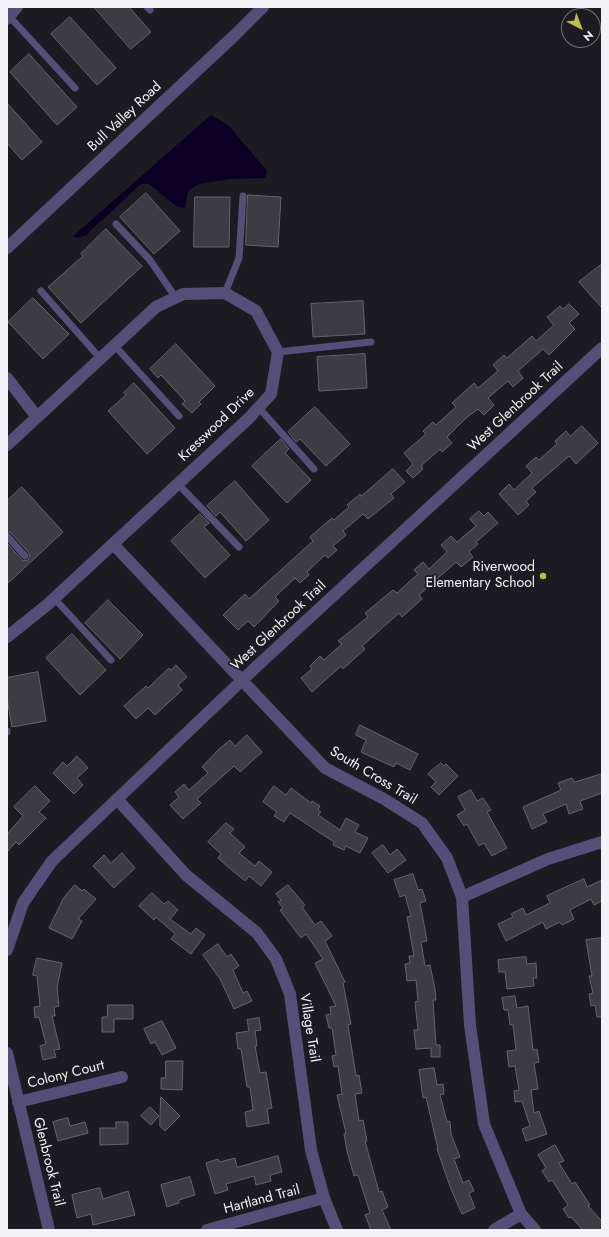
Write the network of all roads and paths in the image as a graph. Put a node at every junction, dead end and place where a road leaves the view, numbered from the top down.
1 (263, 7) edge
2 (11, 14) edge
3 (75, 88) dead end
4 (243, 196) dead end
5 (116, 224) dead end
6 (7, 248) edge
7 (41, 291) dead end
8 (226, 293) junction
9 (176, 298) junction
10 (371, 342) dead end
11 (114, 345) junction
12 (602, 348) edge
13 (278, 352) junction
14 (100, 358) junction
15 (7, 378) edge
16 (7, 391) edge
17 (259, 408) junction
18 (180, 416) dead end
19 (37, 417) junction
20 (7, 445) edge
21 (314, 469) dead end
22 (178, 484) junction
23 (7, 536) edge
24 (113, 544) junction
25 (239, 546) dead end
26 (25, 556) dead end
27 (54, 598) junction
28 (7, 637) edge
29 (111, 660) dead end
30 (242, 681) junction
31 (117, 799) junction
32 (602, 842) edge
33 (462, 897) junction
34 (7, 950) edge
35 (7, 1053) edge
36 (122, 1077) dead end
37 (18, 1102) junction
38 (324, 1198) junction
39 (521, 1214) junction
40 (49, 1230) edge
41 (207, 1230) edge
42 (337, 1230) edge
43 (494, 1230) edge
44 (535, 1230) edge

1 - 6 street, Bull Valley Road
2 - 3 lane
4 - 8 lane
5 - 9 lane
7 - 14 lane
8 - 9 street
8 - 13 street
9 - 11 street
10 - 13 lane
11 - 14 street
11 - 18 lane
12 - 30 street, West Glenbrook Trail
13 - 17 street, Kresswood Drive
14 - 19 street
15 - 19 street
16 - 19 street
17 - 21 lane
17 - 22 street, Kresswood Drive
19 - 20 street
22 - 24 street, Kresswood Drive
22 - 25 lane
23 - 26 lane
24 - 27 street, Kresswood Drive
24 - 30 street, South Cross Trail
27 - 28 street, Kresswood Drive
27 - 29 lane
30 - 31 street, West Glenbrook Trail
30 - 33 street, South Cross Trail
31 - 34 street, West Glenbrook Trail
31 - 38 street, Village Trail
32 - 33 street
33 - 39 street, South Cross Trail
35 - 37 street
36 - 37 street, Colony Court
37 - 40 street, Glenbrook Trail
38 - 41 street, Hartland Trail
38 - 42 street, Village Trail
39 - 43 street
39 - 44 street, South Cross Trail

